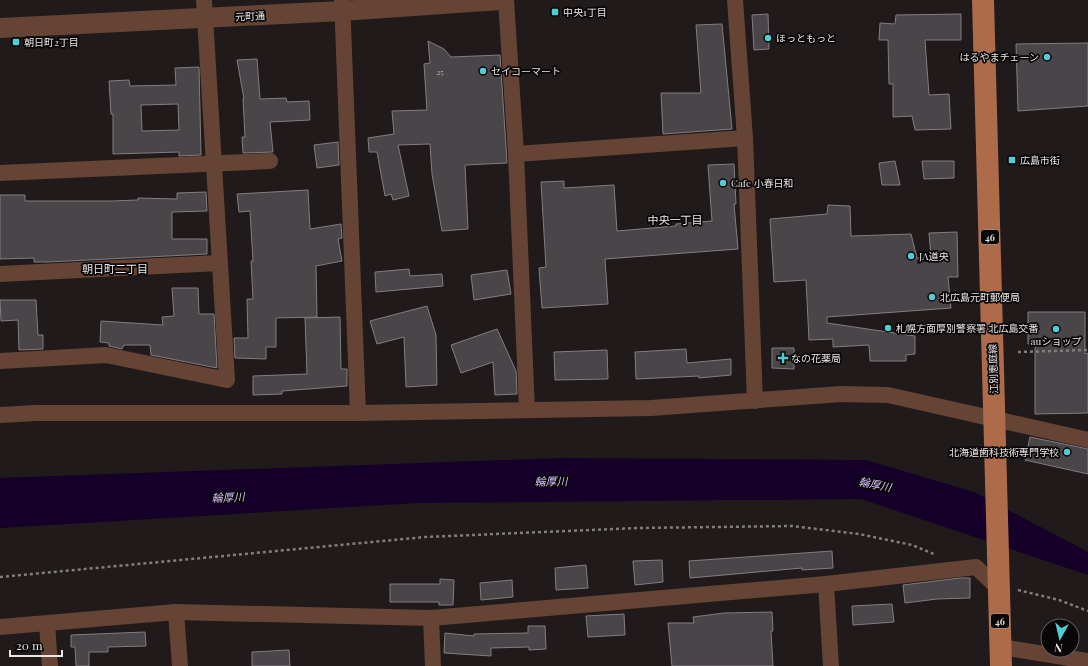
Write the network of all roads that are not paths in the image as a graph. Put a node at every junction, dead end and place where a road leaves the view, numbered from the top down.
1 (500, 0) edge
2 (506, 0) edge
3 (735, 0) edge
4 (983, 0) edge
5 (342, 6) edge
6 (204, 9) edge
7 (0, 28) edge
8 (745, 138) junction
9 (516, 154) junction
10 (270, 161) dead end
11 (212, 163) junction
12 (0, 173) edge
13 (220, 263) junction
14 (0, 274) edge
15 (0, 361) edge
16 (755, 401) junction
17 (526, 410) junction
18 (358, 413) junction
19 (0, 415) edge
20 (995, 419) junction
21 (1088, 440) edge
22 (999, 582) junction
23 (826, 584) junction
24 (176, 612) junction
25 (431, 618) junction
26 (47, 624) junction
27 (0, 627) edge
28 (1001, 656) edge
29 (1088, 661) edge
30 (50, 666) edge
31 (180, 666) edge
32 (433, 666) edge
33 (831, 666) edge

1 - 5 street, 元町通
2 - 9 street
3 - 8 street
4 - 20 main road, 江別恵庭線 / 46
5 - 6 street, 元町通
5 - 18 street
6 - 7 street, 元町通
6 - 11 street
8 - 9 street
8 - 16 street
9 - 17 street
10 - 11 street
11 - 12 street
11 - 13 street
13 - 14 street
13 - 15 street
16 - 17 street
16 - 20 street
17 - 18 street
18 - 19 street
20 - 21 street
20 - 22 main road, 江別恵庭線 / 46
22 - 23 street
22 - 28 main road, 江別恵庭線 / 46
23 - 25 street
23 - 33 street
24 - 25 street
24 - 26 street
24 - 31 street
25 - 32 street
26 - 27 street
26 - 30 street
28 - 29 street

